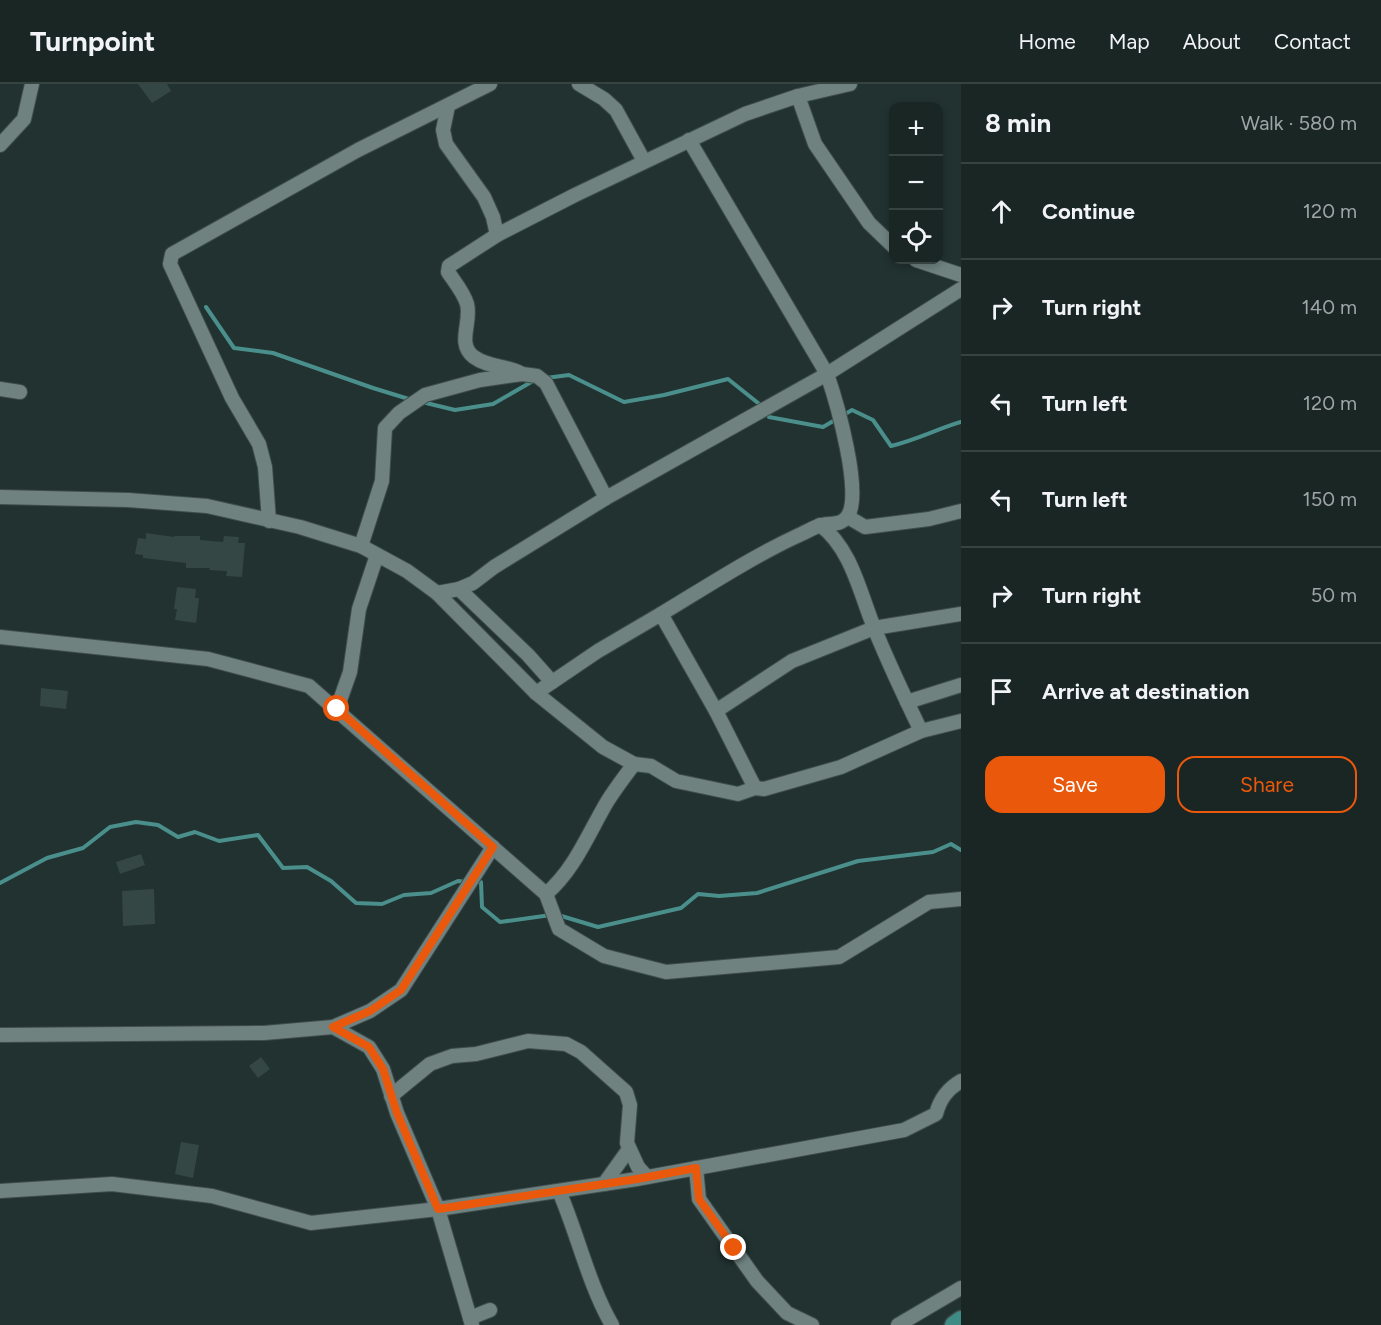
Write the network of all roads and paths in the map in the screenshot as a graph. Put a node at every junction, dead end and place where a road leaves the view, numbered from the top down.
1 (32, 84) edge
2 (490, 84) edge
3 (579, 84) edge
4 (850, 84) edge
5 (798, 96) junction
6 (448, 106) junction
7 (689, 140) junction
8 (0, 145) edge
9 (644, 161) junction
10 (497, 235) junction
11 (889, 242) edge
12 (928, 264) edge
13 (961, 275) edge
14 (961, 289) edge
15 (522, 374) junction
16 (827, 374) junction
17 (0, 389) edge
18 (20, 392) dead end
19 (0, 497) edge
20 (606, 498) junction
21 (961, 511) edge
22 (848, 517) junction
23 (269, 521) junction
24 (820, 525) junction
25 (361, 546) junction
26 (377, 555) junction
27 (459, 589) junction
28 (437, 593) junction
29 (661, 614) junction
30 (961, 614) edge
31 (874, 628) junction
32 (0, 638) edge
33 (552, 681) junction
34 (961, 685) edge
35 (537, 693) junction
36 (907, 702) junction
37 (337, 709) junction
38 (716, 711) junction
39 (961, 722) edge
40 (921, 731) junction
41 (634, 764) junction
42 (755, 788) junction
43 (493, 847) junction
44 (546, 894) junction
45 (961, 898) edge
46 (333, 1027) junction
47 (0, 1035) edge
48 (961, 1081) edge
49 (391, 1096) junction
50 (629, 1149) junction
51 (696, 1168) junction
52 (647, 1177) junction
53 (604, 1184) junction
54 (0, 1191) edge
55 (559, 1191) junction
56 (438, 1209) junction
57 (961, 1288) edge
58 (490, 1310) dead end
59 (961, 1320) edge
60 (471, 1322) edge
61 (612, 1325) edge
62 (812, 1325) edge
63 (898, 1325) edge
64 (954, 1325) edge

1 - 8 street
2 - 6 street
3 - 9 street
4 - 5 street
5 - 7 street
5 - 11 street
6 - 10 street
6 - 23 street
7 - 9 street
7 - 16 street
9 - 10 street
10 - 15 street
12 - 13 street
14 - 16 street
15 - 20 street
15 - 25 street
16 - 20 street
16 - 22 street
17 - 18 street
19 - 23 street
20 - 27 street
21 - 22 street
22 - 24 street
23 - 25 street
24 - 29 street
24 - 31 street
25 - 26 street
26 - 28 street
26 - 37 street
27 - 28 street
27 - 33 street
28 - 35 street
29 - 33 street
29 - 38 street
30 - 31 street
31 - 36 street
31 - 38 street
32 - 37 street
33 - 35 street
34 - 36 street
35 - 41 street
36 - 40 street
37 - 43 street
38 - 42 street
39 - 40 street
40 - 42 street
41 - 42 street
41 - 44 street
43 - 44 street
43 - 46 street
44 - 45 street
46 - 47 street
46 - 49 street
48 - 51 street
49 - 50 street
49 - 56 street
50 - 52 street
50 - 53 street
51 - 52 street
51 - 62 street
52 - 53 street
53 - 55 street
54 - 56 street
55 - 56 street
55 - 61 street
56 - 60 street
57 - 63 street
58 - 60 street
59 - 64 main road

